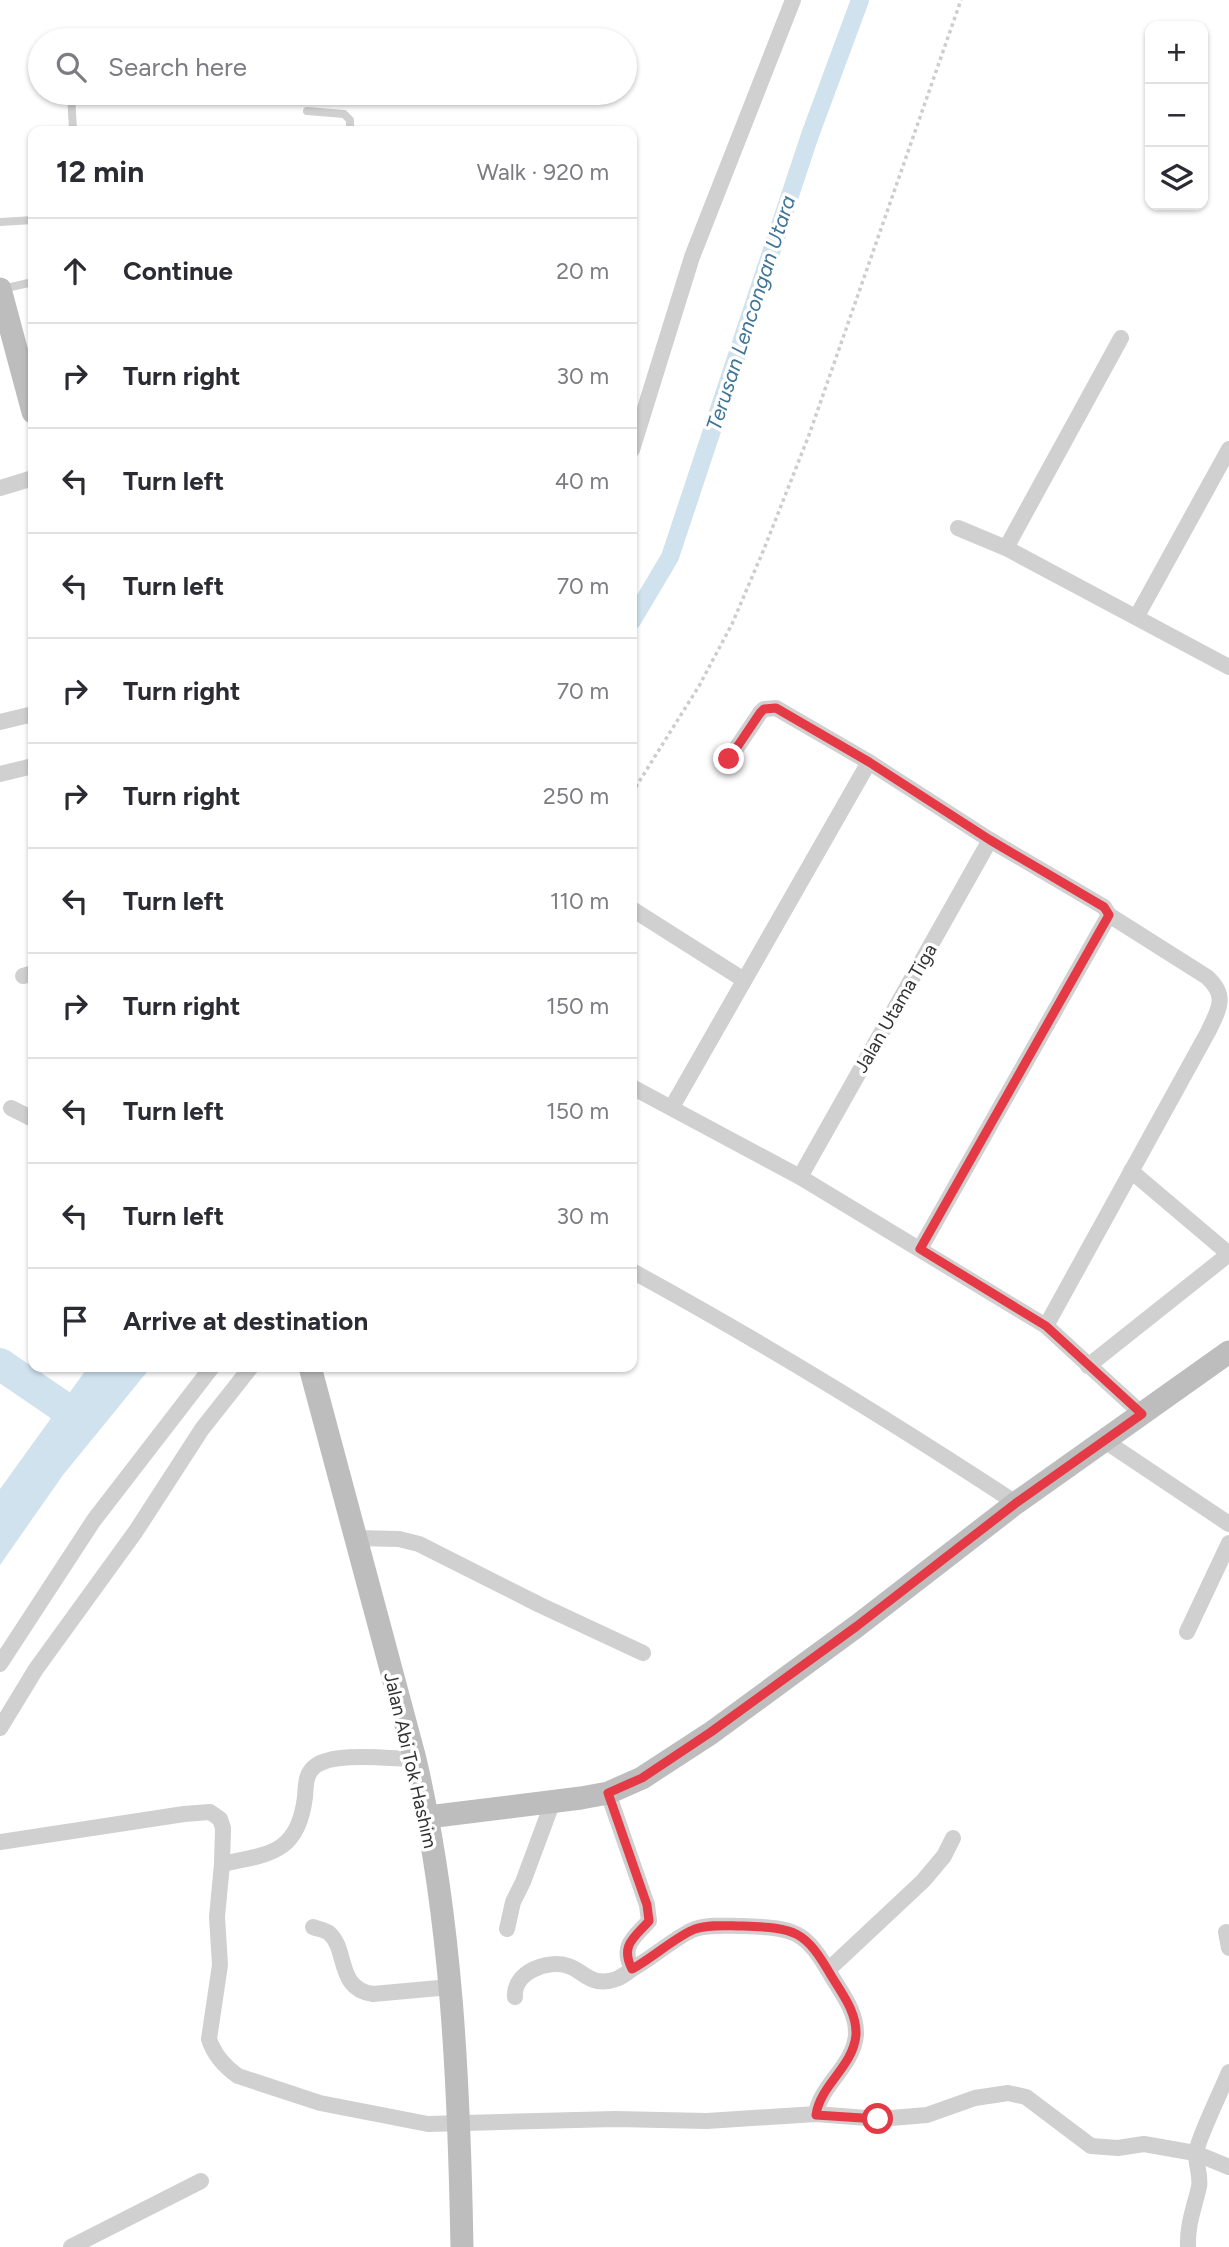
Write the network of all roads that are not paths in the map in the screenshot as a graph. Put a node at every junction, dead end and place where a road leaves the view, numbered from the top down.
1 (793, 0) edge
2 (72, 105) edge
3 (307, 111) dead end
4 (73, 126) edge
5 (350, 126) edge
6 (28, 220) edge
7 (0, 222) edge
8 (28, 283) edge
9 (0, 289) edge
10 (1121, 338) dead end
11 (28, 393) edge
12 (637, 434) edge
13 (1229, 449) edge
14 (28, 480) edge
15 (0, 488) edge
16 (958, 528) dead end
17 (1006, 548) junction
18 (1137, 616) junction
19 (1229, 667) edge
20 (28, 715) edge
21 (0, 722) edge
22 (729, 759) dead end
23 (869, 762) junction
24 (28, 767) edge
25 (0, 775) edge
26 (990, 840) junction
27 (637, 912) edge
28 (1109, 915) junction
29 (744, 980) junction
30 (637, 1089) edge
31 (673, 1107) junction
32 (11, 1108) dead end
33 (28, 1116) edge
34 (1131, 1171) junction
35 (800, 1177) junction
36 (920, 1249) junction
37 (1229, 1254) edge
38 (637, 1274) edge
39 (1046, 1326) junction
40 (1229, 1352) edge
41 (1088, 1366) junction
42 (208, 1372) edge
43 (247, 1372) edge
44 (311, 1372) edge
45 (1142, 1414) junction
46 (1105, 1441) junction
47 (1016, 1503) junction
48 (1229, 1524) edge
49 (355, 1538) junction
50 (1229, 1543) edge
51 (1186, 1632) dead end
52 (643, 1653) dead end
53 (0, 1664) edge
54 (0, 1728) edge
55 (415, 1759) junction
56 (608, 1793) junction
57 (553, 1801) junction
58 (428, 1817) junction
59 (953, 1838) dead end
60 (0, 1842) edge
61 (222, 1864) junction
62 (313, 1927) dead end
63 (507, 1929) dead end
64 (632, 1969) junction
65 (828, 1970) junction
66 (450, 1987) junction
67 (515, 1997) dead end
68 (1229, 2072) edge
69 (816, 2115) junction
70 (460, 2122) junction
71 (1195, 2153) junction
72 (1229, 2167) edge
73 (201, 2181) dead end
74 (71, 2247) edge
75 (462, 2247) edge
76 (1188, 2247) edge

1 - 12 street
2 - 4 lane
3 - 5 lane
6 - 7 lane
8 - 9 lane
9 - 11 main road
10 - 17 street
13 - 18 street
14 - 15 street
16 - 17 street
17 - 18 street
18 - 19 street
20 - 21 street
22 - 23 street
23 - 26 street
23 - 29 street
24 - 25 street
26 - 28 street
26 - 35 street, Jalan Utama Tiga
27 - 29 street
28 - 34 street
28 - 36 street
29 - 31 street
30 - 31 street
31 - 35 street
32 - 33 street
34 - 37 street
34 - 39 street
35 - 36 street
36 - 39 street
37 - 41 street
38 - 47 street
39 - 41 street
40 - 45 main road
41 - 45 street
42 - 53 street
43 - 54 street
44 - 49 main road, Jalan Abi Tok Hashim
45 - 46 main road
46 - 47 main road
46 - 48 street
47 - 56 main road
49 - 52 street
49 - 55 main road, Jalan Abi Tok Hashim
50 - 51 street
55 - 58 main road, Jalan Abi Tok Hashim
55 - 61 street
56 - 57 main road
56 - 64 street
57 - 58 main road
57 - 63 street
58 - 66 main road, Jalan Abi Tok Hashim
59 - 65 street
60 - 61 street
61 - 70 street
62 - 66 street
64 - 65 street
64 - 67 street
65 - 69 street
66 - 70 main road, Jalan Abi Tok Hashim
68 - 71 street
69 - 70 street
69 - 71 street
70 - 75 main road, Jalan Abi Tok Hashim
71 - 72 street
71 - 76 street
73 - 74 street

